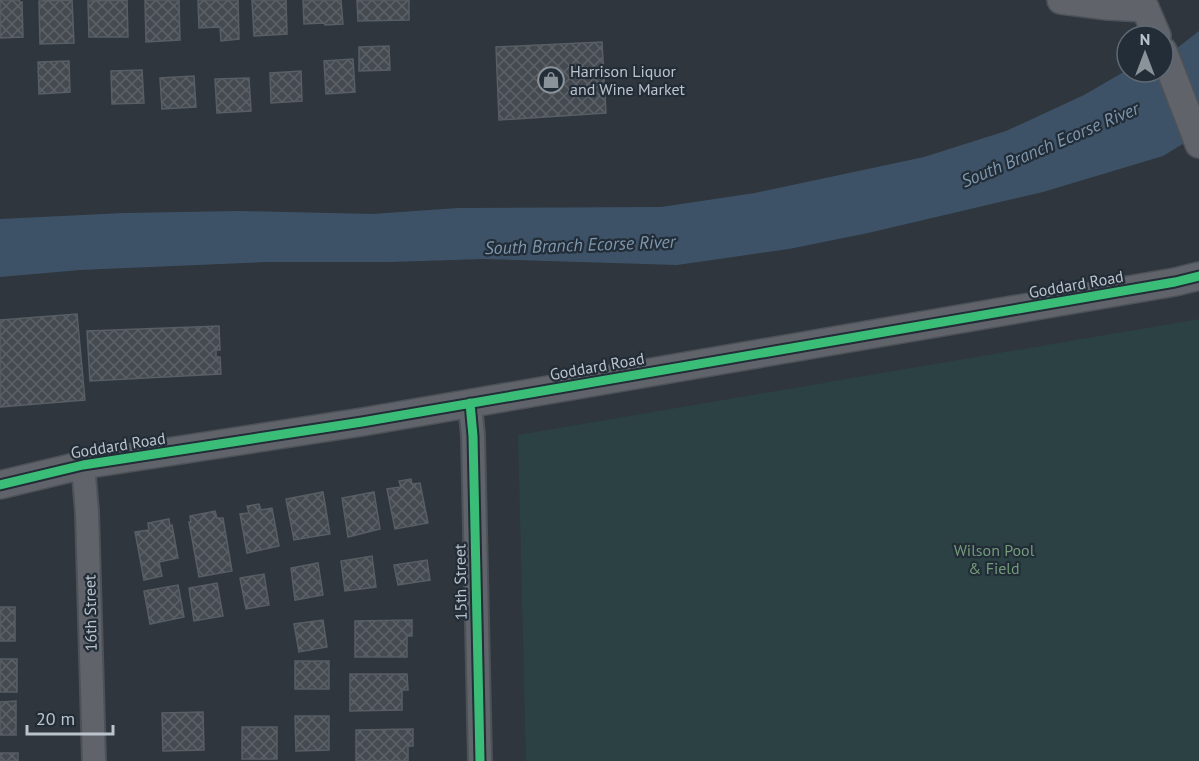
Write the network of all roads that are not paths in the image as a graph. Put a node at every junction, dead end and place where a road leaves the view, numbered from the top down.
1 (1061, 0) edge
2 (1149, 4) edge
3 (1154, 24) edge
4 (1175, 82) edge
5 (1199, 144) edge
6 (1199, 276) edge
7 (470, 403) junction
8 (83, 465) junction
9 (0, 485) edge
10 (94, 761) edge
11 (480, 761) edge

1 - 2 street
2 - 3 street
4 - 5 street
6 - 7 street, Goddard Road
7 - 8 street, Goddard Road
7 - 11 street, 15th Street
8 - 9 street, Goddard Road
8 - 10 street, 16th Street

